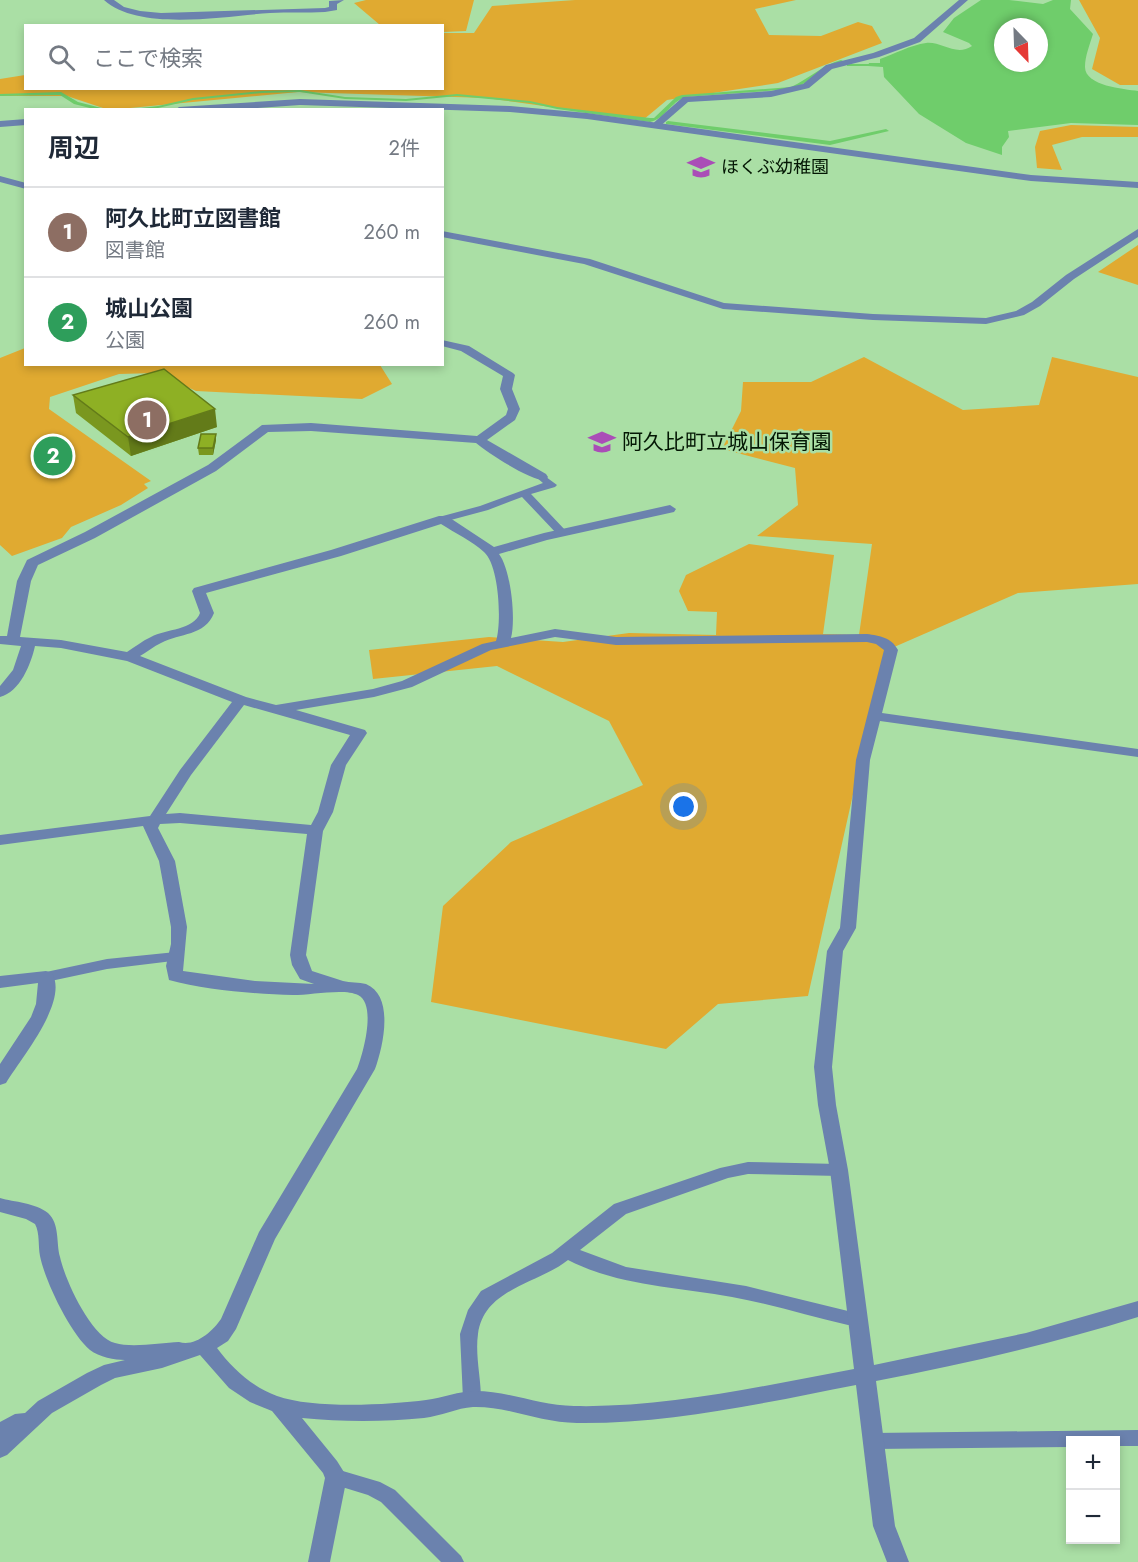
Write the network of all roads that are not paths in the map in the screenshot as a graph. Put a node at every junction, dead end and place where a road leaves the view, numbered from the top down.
1 (108, 0) edge
2 (340, 0) edge
3 (964, 0) edge
4 (209, 108) edge
5 (24, 122) edge
6 (0, 124) edge
7 (655, 126) junction
8 (0, 179) edge
9 (24, 185) edge
10 (1138, 186) edge
11 (1138, 232) edge
12 (444, 234) edge
13 (444, 343) edge
14 (479, 440) junction
15 (542, 477) joint
16 (525, 492) junction
17 (670, 509) dead end
18 (443, 519) junction
19 (562, 533) junction
20 (491, 552) junction
21 (6, 640) edge
22 (29, 641) junction
23 (503, 642) junction
24 (129, 657) junction
25 (0, 693) edge
26 (242, 700) junction
27 (276, 709) junction
28 (874, 716) junction
29 (1138, 753) edge
30 (155, 820) junction
31 (315, 830) junction
32 (0, 840) edge
33 (176, 957) junction
34 (46, 977) junction
35 (0, 981) edge
36 (344, 987) junction
37 (0, 1079) edge
38 (840, 1170) junction
39 (0, 1205) edge
40 (566, 1251) junction
41 (1138, 1309) edge
42 (858, 1318) junction
43 (198, 1348) junction
44 (865, 1375) junction
45 (472, 1399) junction
46 (279, 1405) junction
47 (45, 1407) junction
48 (0, 1432) edge
49 (1138, 1438) edge
50 (873, 1442) junction
51 (0, 1449) edge
52 (336, 1478) junction
53 (319, 1562) edge
54 (454, 1562) edge
55 (898, 1562) edge

1 - 2 street
3 - 7 street
4 - 7 street
5 - 6 street
7 - 10 street
8 - 9 street
11 - 12 street
13 - 14 street
14 - 15 street
14 - 21 street
15 - 16 lane
16 - 18 lane
16 - 19 lane
17 - 19 street
18 - 20 street
18 - 24 street
19 - 20 street
20 - 23 street
21 - 22 street
22 - 24 street
22 - 25 street
23 - 27 street
23 - 28 street
24 - 26 street
26 - 27 street
26 - 30 street
27 - 31 street
28 - 29 street
28 - 38 street
30 - 31 street
30 - 32 street
30 - 33 street
31 - 36 street
33 - 34 lane
33 - 36 street
34 - 35 street
34 - 37 street
36 - 43 street
38 - 40 lane
38 - 42 street
39 - 43 street
40 - 42 lane
40 - 45 lane
41 - 44 street
42 - 44 street
43 - 46 street
43 - 47 street
44 - 45 street
44 - 50 street
45 - 46 street
46 - 52 street
47 - 48 street
47 - 51 street
49 - 50 lane
50 - 55 street
52 - 53 street
52 - 54 lane

